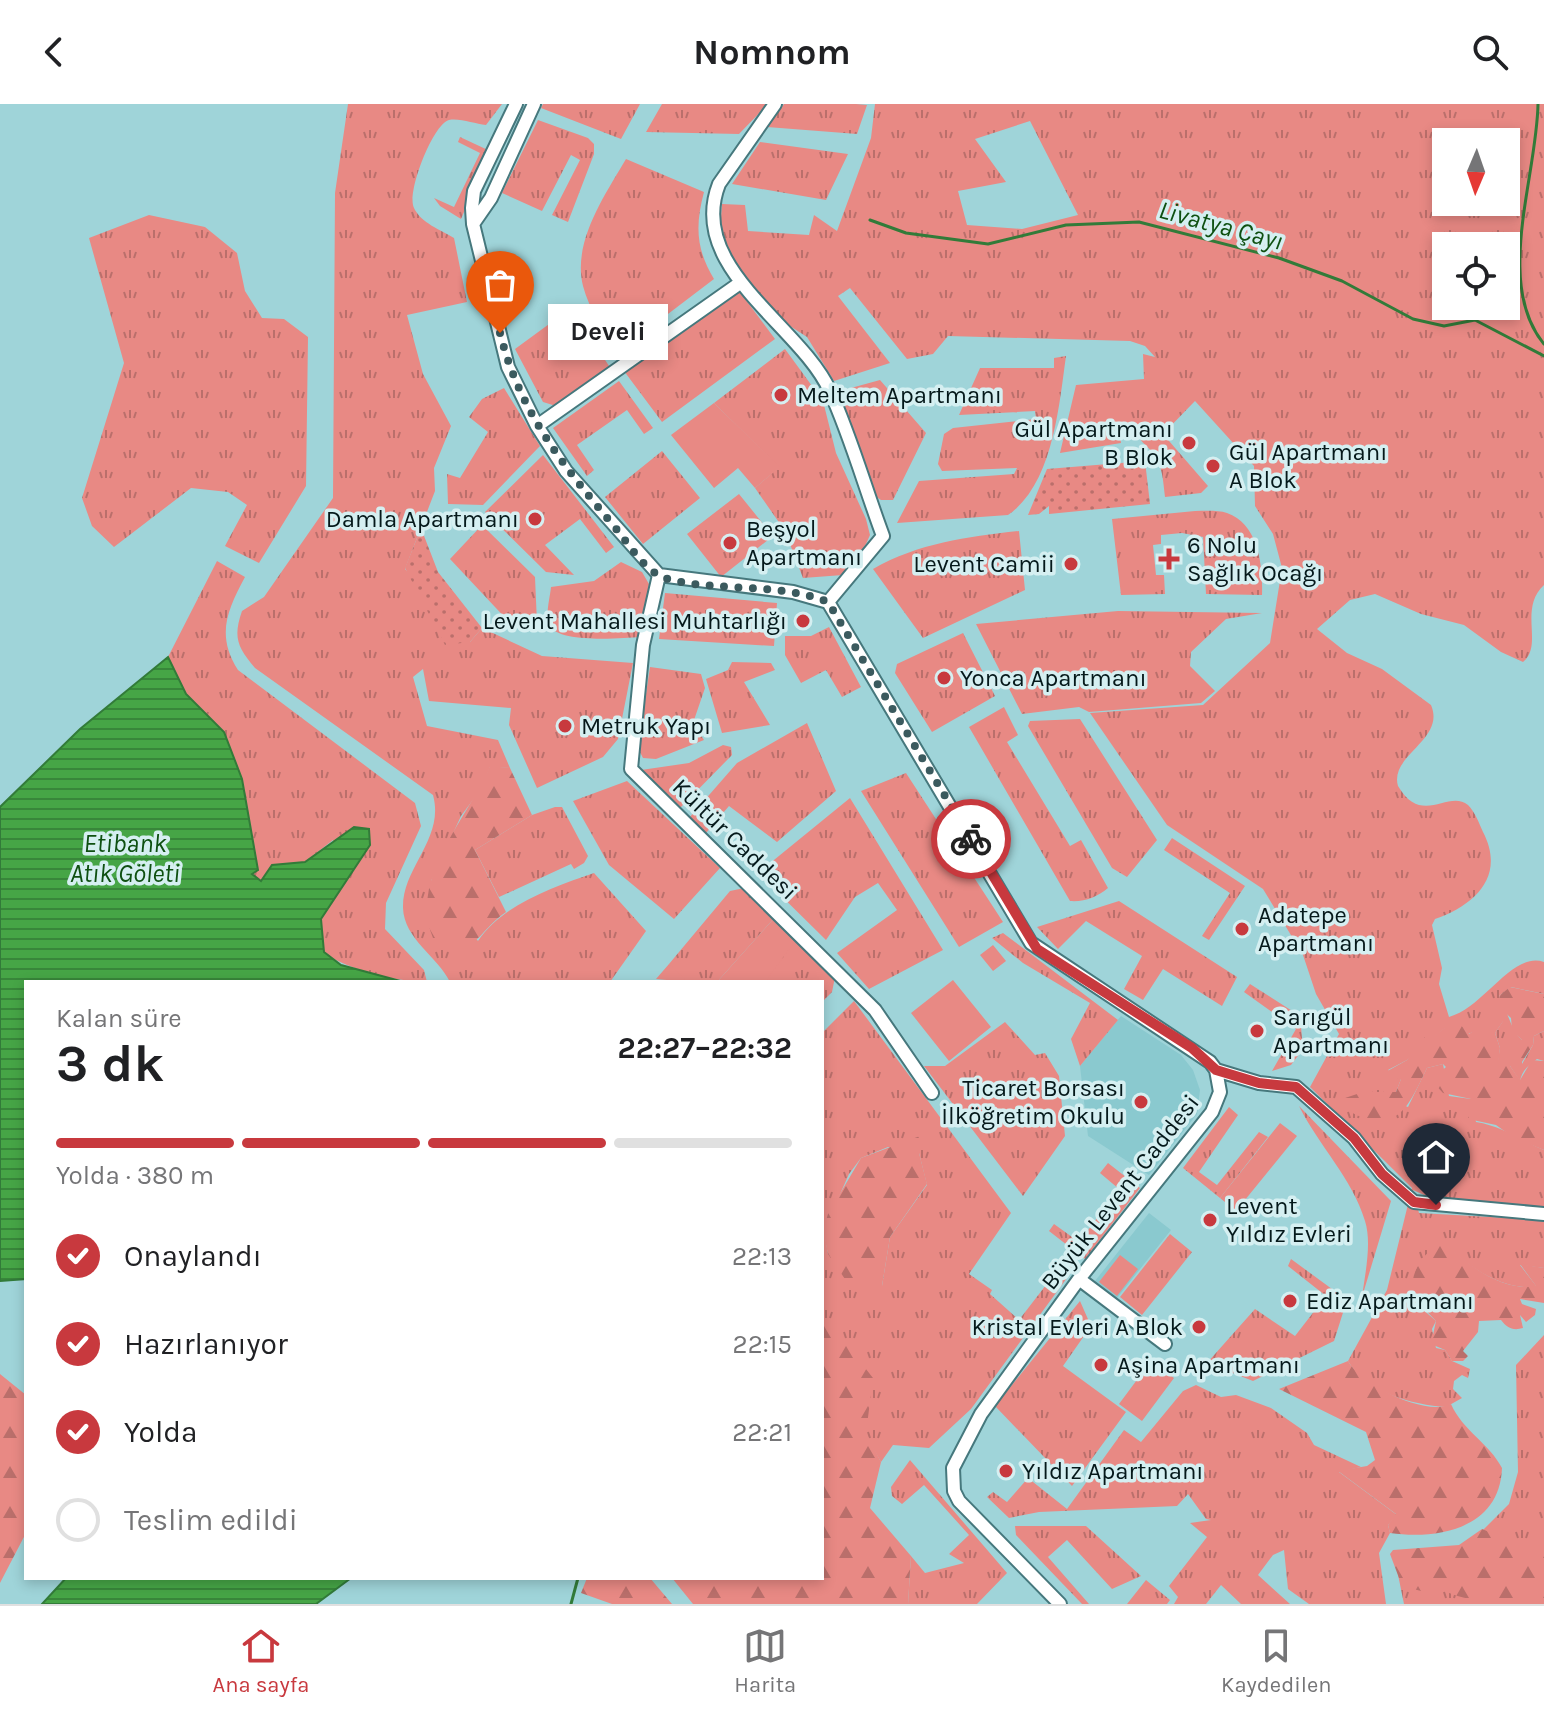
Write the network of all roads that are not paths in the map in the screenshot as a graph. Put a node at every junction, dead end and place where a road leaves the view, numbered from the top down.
1 (516, 104) edge
2 (534, 104) edge
3 (775, 104) edge
4 (473, 224) junction
5 (740, 283) junction
6 (537, 426) junction
7 (659, 575) junction
8 (828, 602) junction
9 (1216, 1070) junction
10 (932, 1093) dead end
11 (1544, 1214) edge
12 (1079, 1279) junction
13 (1165, 1344) dead end
14 (1060, 1604) edge

1 - 4 street
2 - 4 street
3 - 5 street
4 - 6 street
5 - 6 street
5 - 8 street
6 - 7 street
7 - 8 street
7 - 10 street, Kültür Caddesi
8 - 9 street, Büyük Levent Caddesi
9 - 11 street
9 - 12 street, Büyük Levent Caddesi
12 - 13 street
12 - 14 street, Büyük Levent Caddesi

